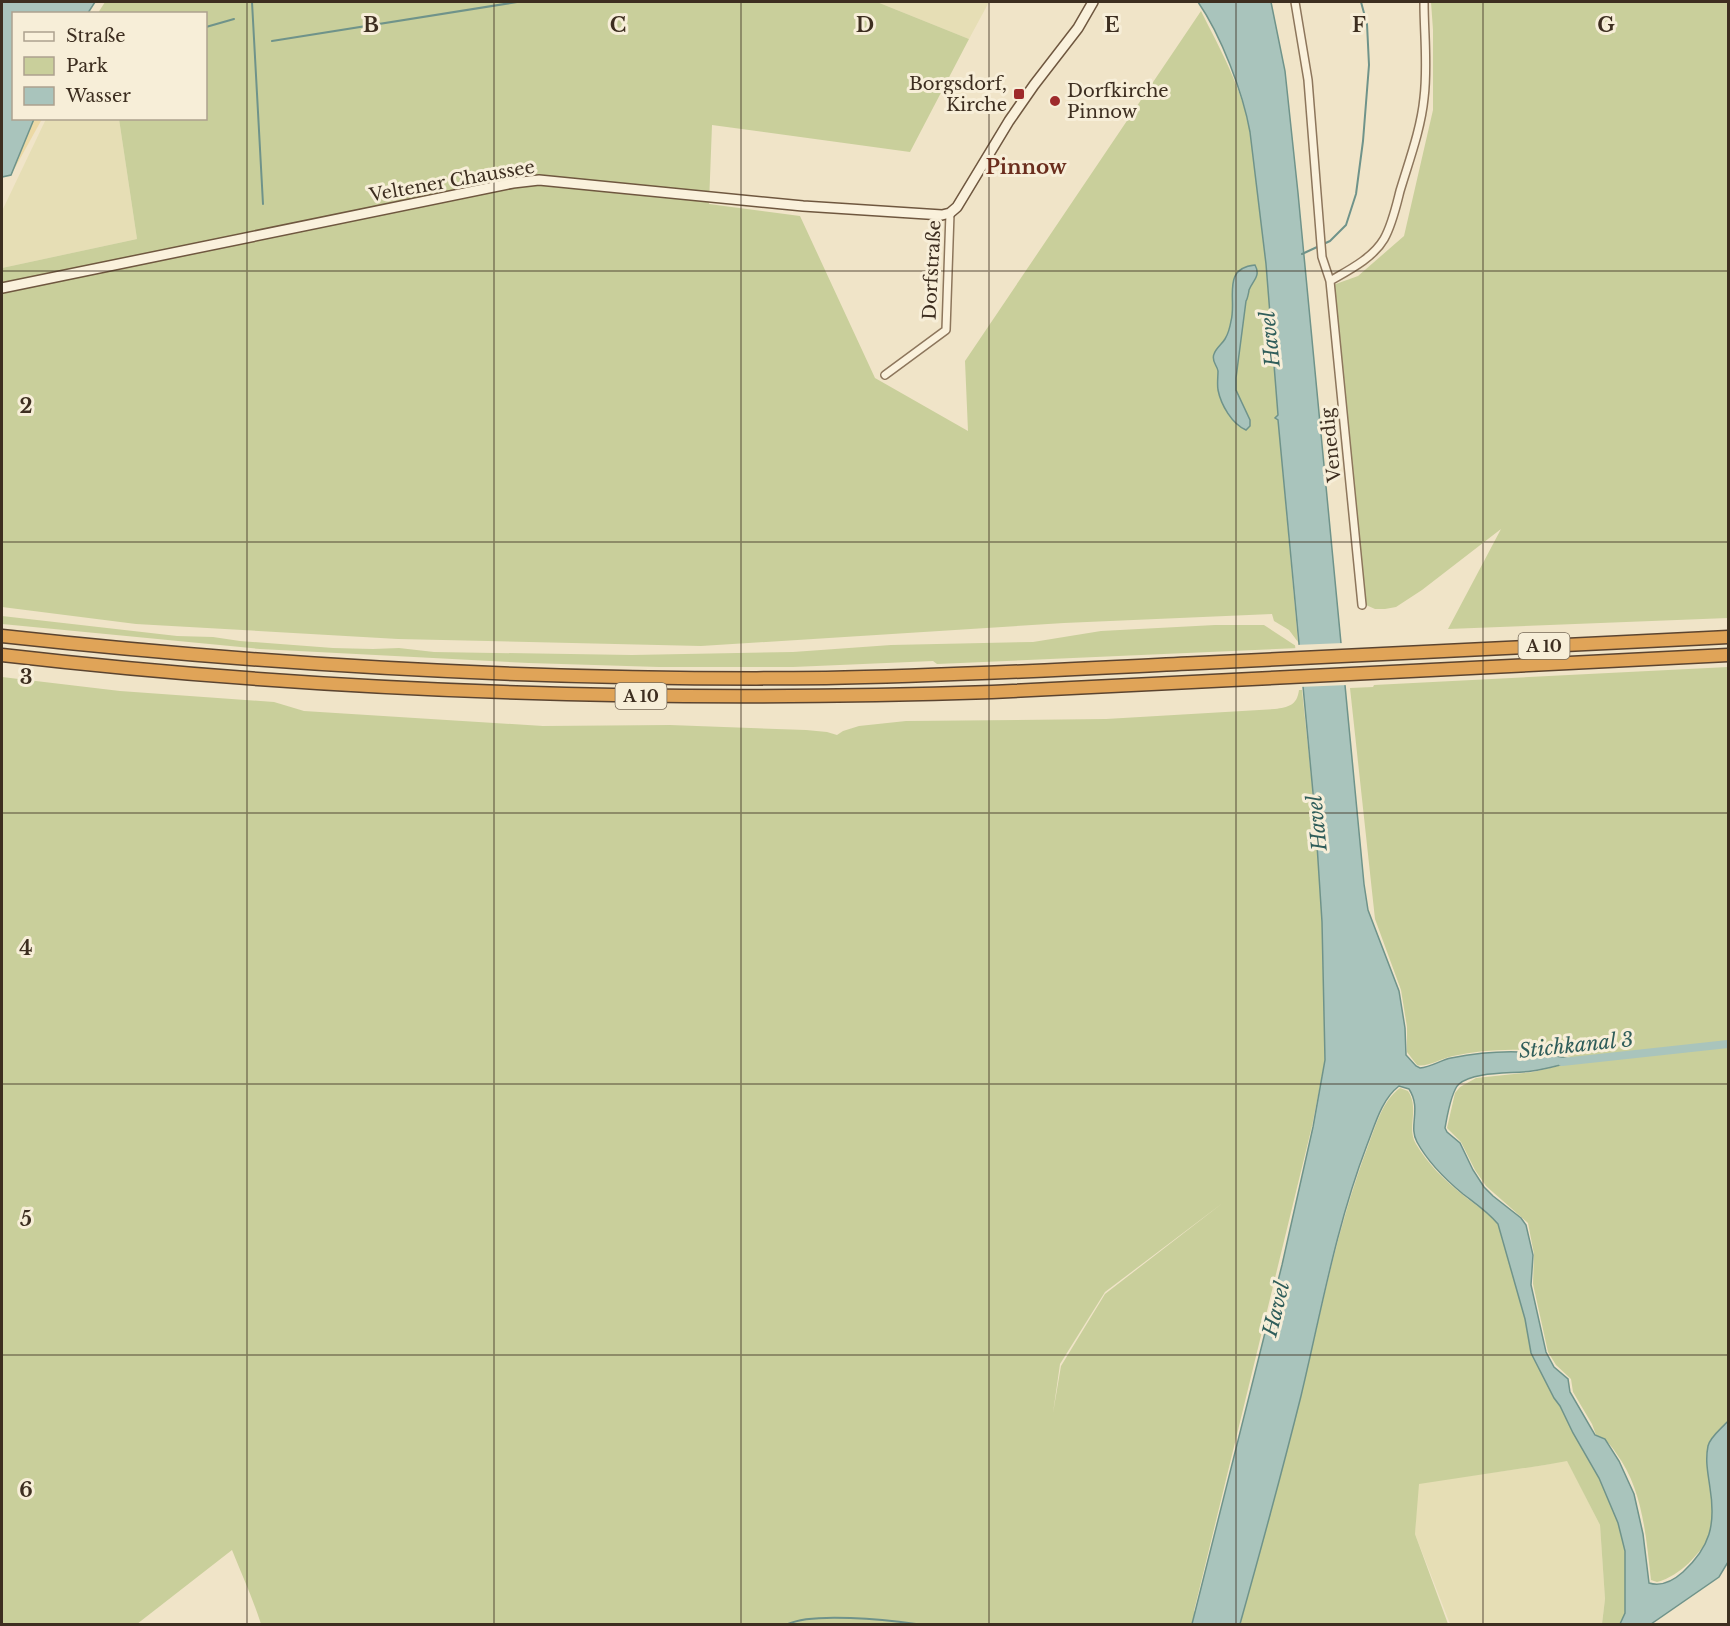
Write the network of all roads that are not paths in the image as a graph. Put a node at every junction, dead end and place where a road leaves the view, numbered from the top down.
1 (1093, 2) edge
2 (1295, 2) edge
3 (1424, 2) edge
4 (950, 213) junction
5 (1330, 281) junction
6 (2, 288) edge
7 (885, 375) dead end
8 (1362, 605) dead end
9 (2, 636) edge
10 (1728, 637) edge
11 (2, 655) edge
12 (1728, 655) edge

1 - 4 main road, Dorfstraße
2 - 5 street, Venedig
3 - 5 street
4 - 6 main road, Veltener Chaussee
4 - 7 street, Dorfstraße
5 - 8 street, Venedig
9 - 10 highway, A 10
11 - 12 highway, A 10

